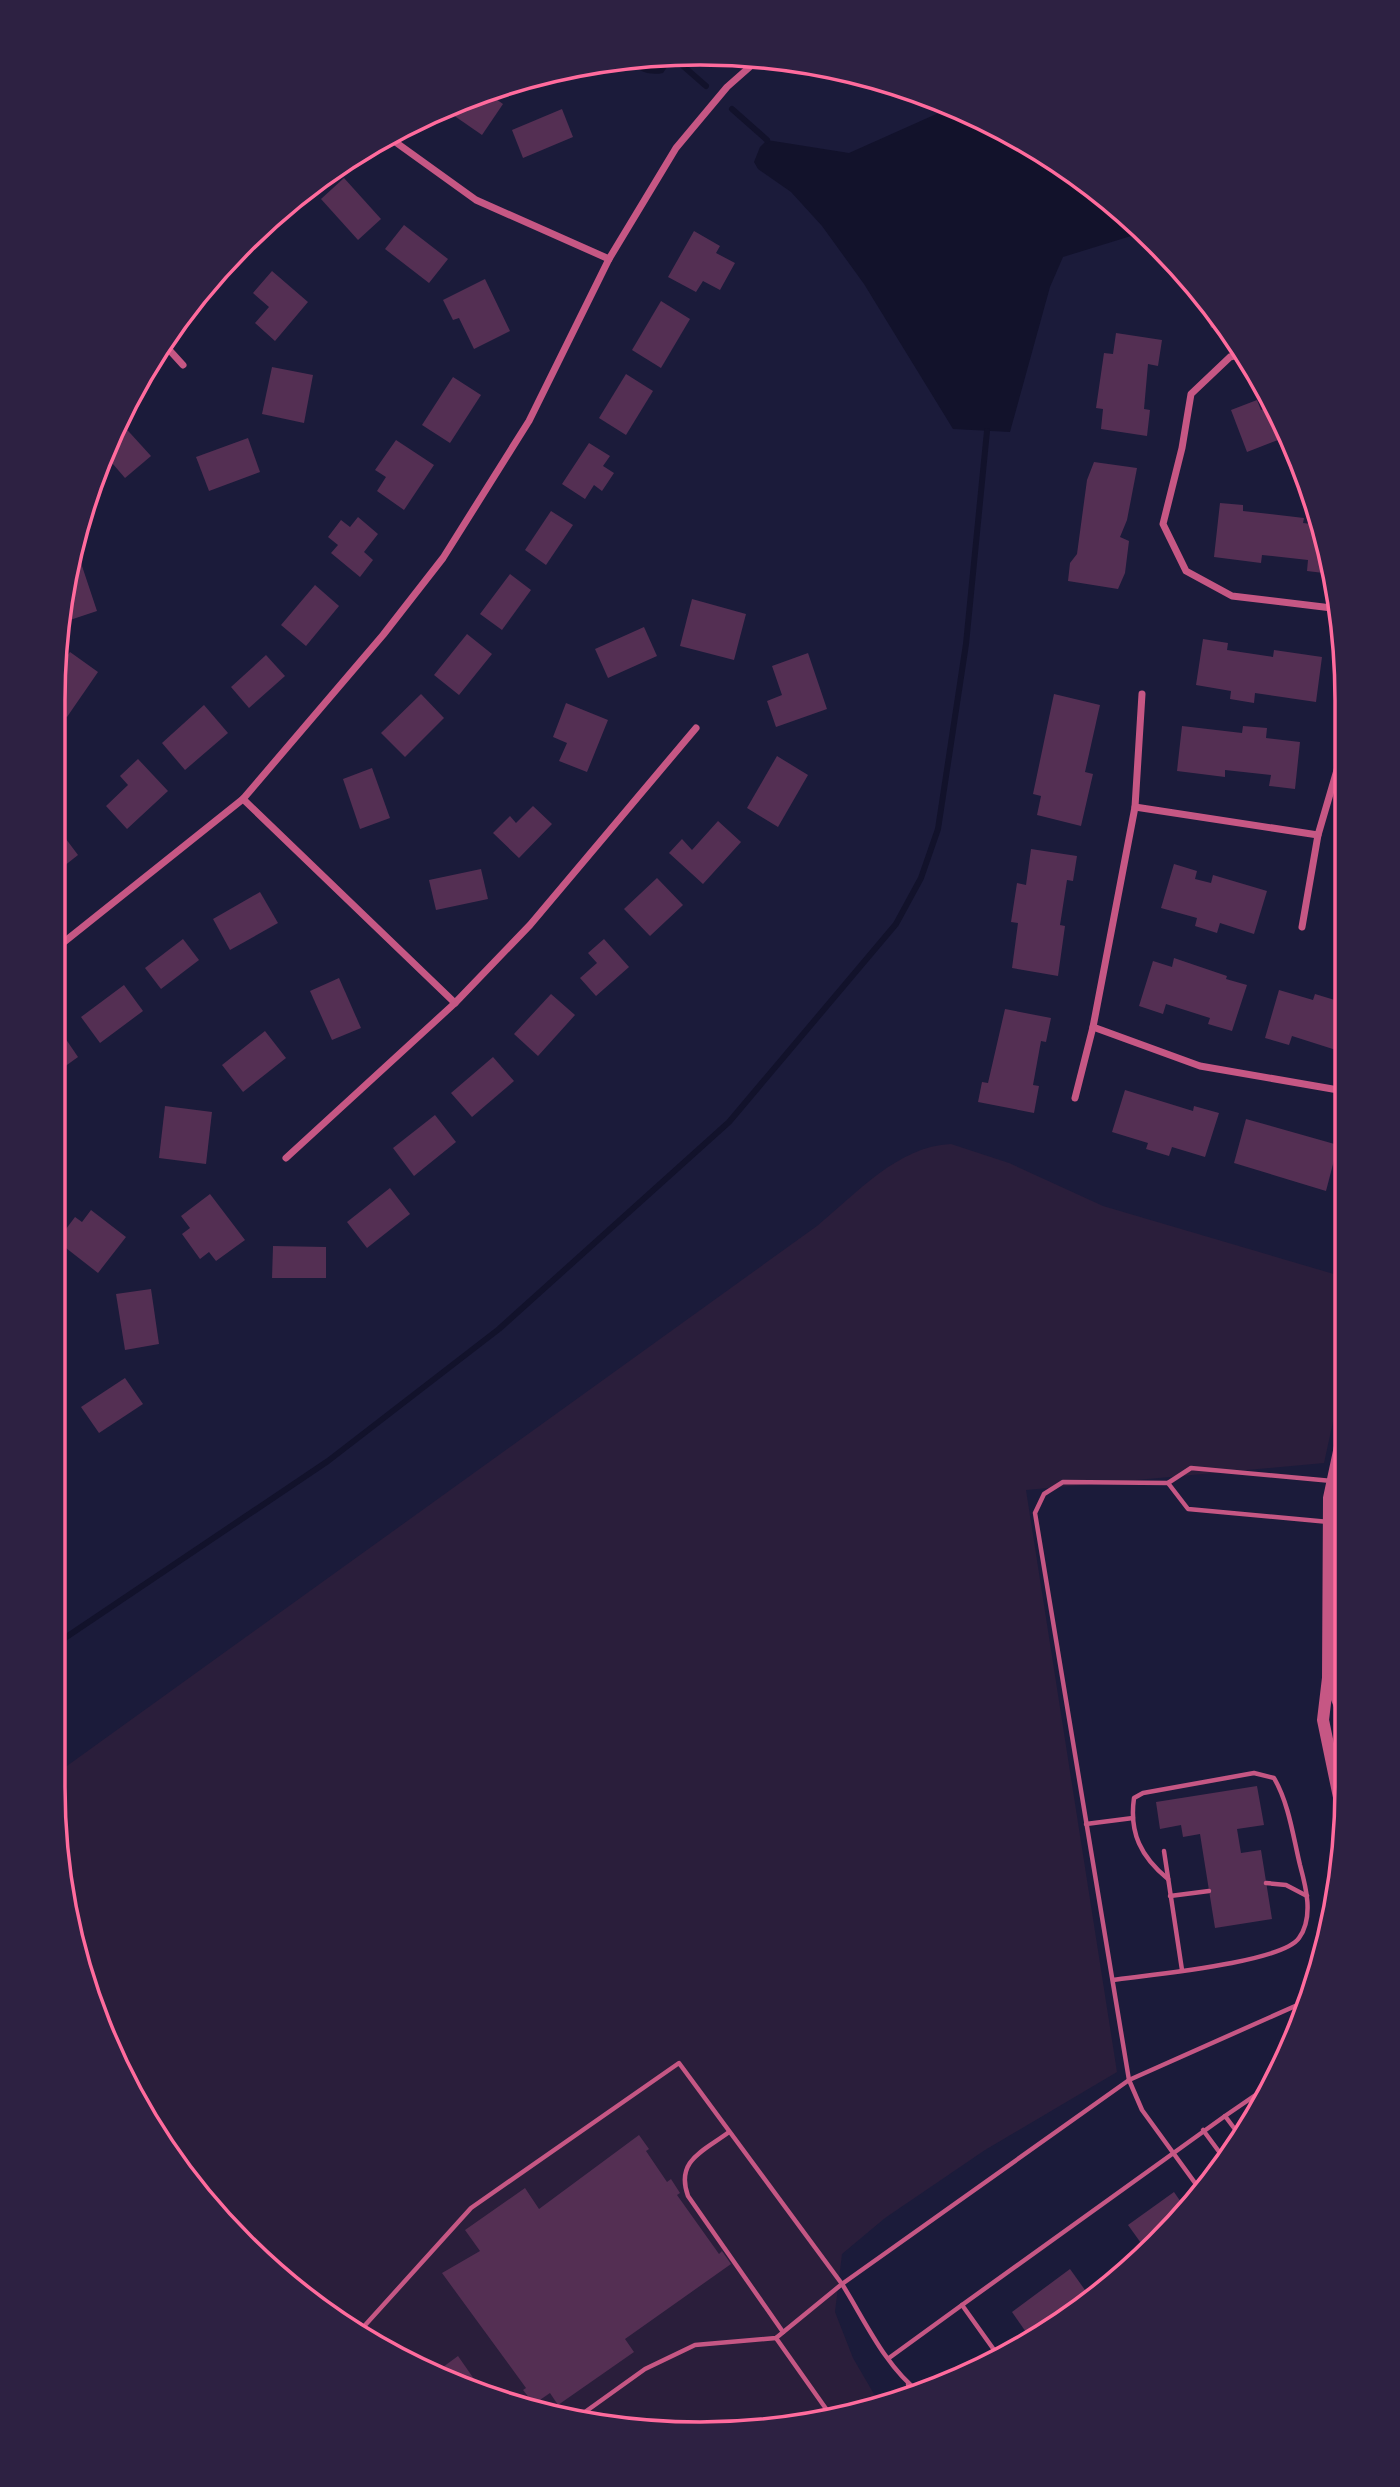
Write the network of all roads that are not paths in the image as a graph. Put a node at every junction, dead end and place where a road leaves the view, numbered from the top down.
1 (750, 67) edge
2 (396, 142) edge
3 (609, 259) junction
4 (170, 350) edge
5 (1234, 356) edge
6 (183, 365) dead end
7 (1328, 608) edge
8 (1142, 694) dead end
9 (696, 728) dead end
10 (1335, 777) edge
11 (243, 799) junction
12 (1135, 807) junction
13 (1318, 835) junction
14 (1302, 927) dead end
15 (65, 941) edge
16 (455, 1003) junction
17 (1093, 1027) junction
18 (1335, 1089) edge
19 (1075, 1098) dead end
20 (286, 1158) dead end
21 (1335, 1471) edge
22 (1333, 1481) junction
23 (1168, 1483) junction
24 (1329, 1498) junction
25 (1335, 1499) edge
26 (1329, 1522) junction
27 (1328, 1678) junction
28 (1335, 1695) edge
29 (1335, 1778) edge
30 (1133, 1818) junction
31 (1086, 1824) junction
32 (1164, 1851) dead end
33 (1168, 1879) junction
34 (1266, 1883) dead end
35 (1209, 1891) dead end
36 (1170, 1896) junction
37 (1308, 1897) junction
38 (1182, 1970) junction
39 (1113, 1980) junction
40 (1296, 2005) edge
41 (1129, 2080) junction
42 (1255, 2096) edge
43 (1226, 2116) junction
44 (1235, 2129) edge
45 (1203, 2130) junction
46 (730, 2132) junction
47 (1173, 2152) junction
48 (1219, 2152) edge
49 (1196, 2184) edge
50 (842, 2284) junction
51 (962, 2305) junction
52 (364, 2326) edge
53 (783, 2332) junction
54 (776, 2338) junction
55 (994, 2350) edge
56 (889, 2358) junction
57 (908, 2383) junction
58 (912, 2386) edge
59 (909, 2387) edge
60 (826, 2409) edge
61 (586, 2412) edge

1 - 3 street
2 - 3 street
3 - 11 street
4 - 6 street
5 - 7 street
8 - 12 street
9 - 16 street
10 - 13 street
11 - 15 street
11 - 16 street
12 - 13 street
12 - 17 street
13 - 14 street
16 - 20 street
17 - 18 street
17 - 19 street
21 - 22 street
22 - 23 lane
22 - 24 street
23 - 26 lane
23 - 31 lane
24 - 25 lane
24 - 26 street
26 - 27 street
27 - 28 street
27 - 29 street
30 - 31 lane
30 - 33 lane
30 - 37 lane
31 - 39 lane
32 - 33 lane
33 - 36 lane
34 - 37 lane
35 - 36 lane
36 - 38 lane
37 - 38 lane
38 - 39 lane
39 - 41 lane
40 - 41 lane
41 - 47 lane
41 - 50 lane
42 - 43 lane
43 - 44 lane
43 - 45 lane
45 - 47 lane
45 - 48 lane
46 - 50 lane
46 - 52 lane
46 - 53 lane
47 - 49 lane
47 - 51 lane
50 - 53 lane
50 - 56 lane
51 - 55 lane
51 - 56 lane
53 - 54 lane
54 - 60 lane
54 - 61 lane
56 - 57 lane
57 - 58 lane
57 - 59 lane

